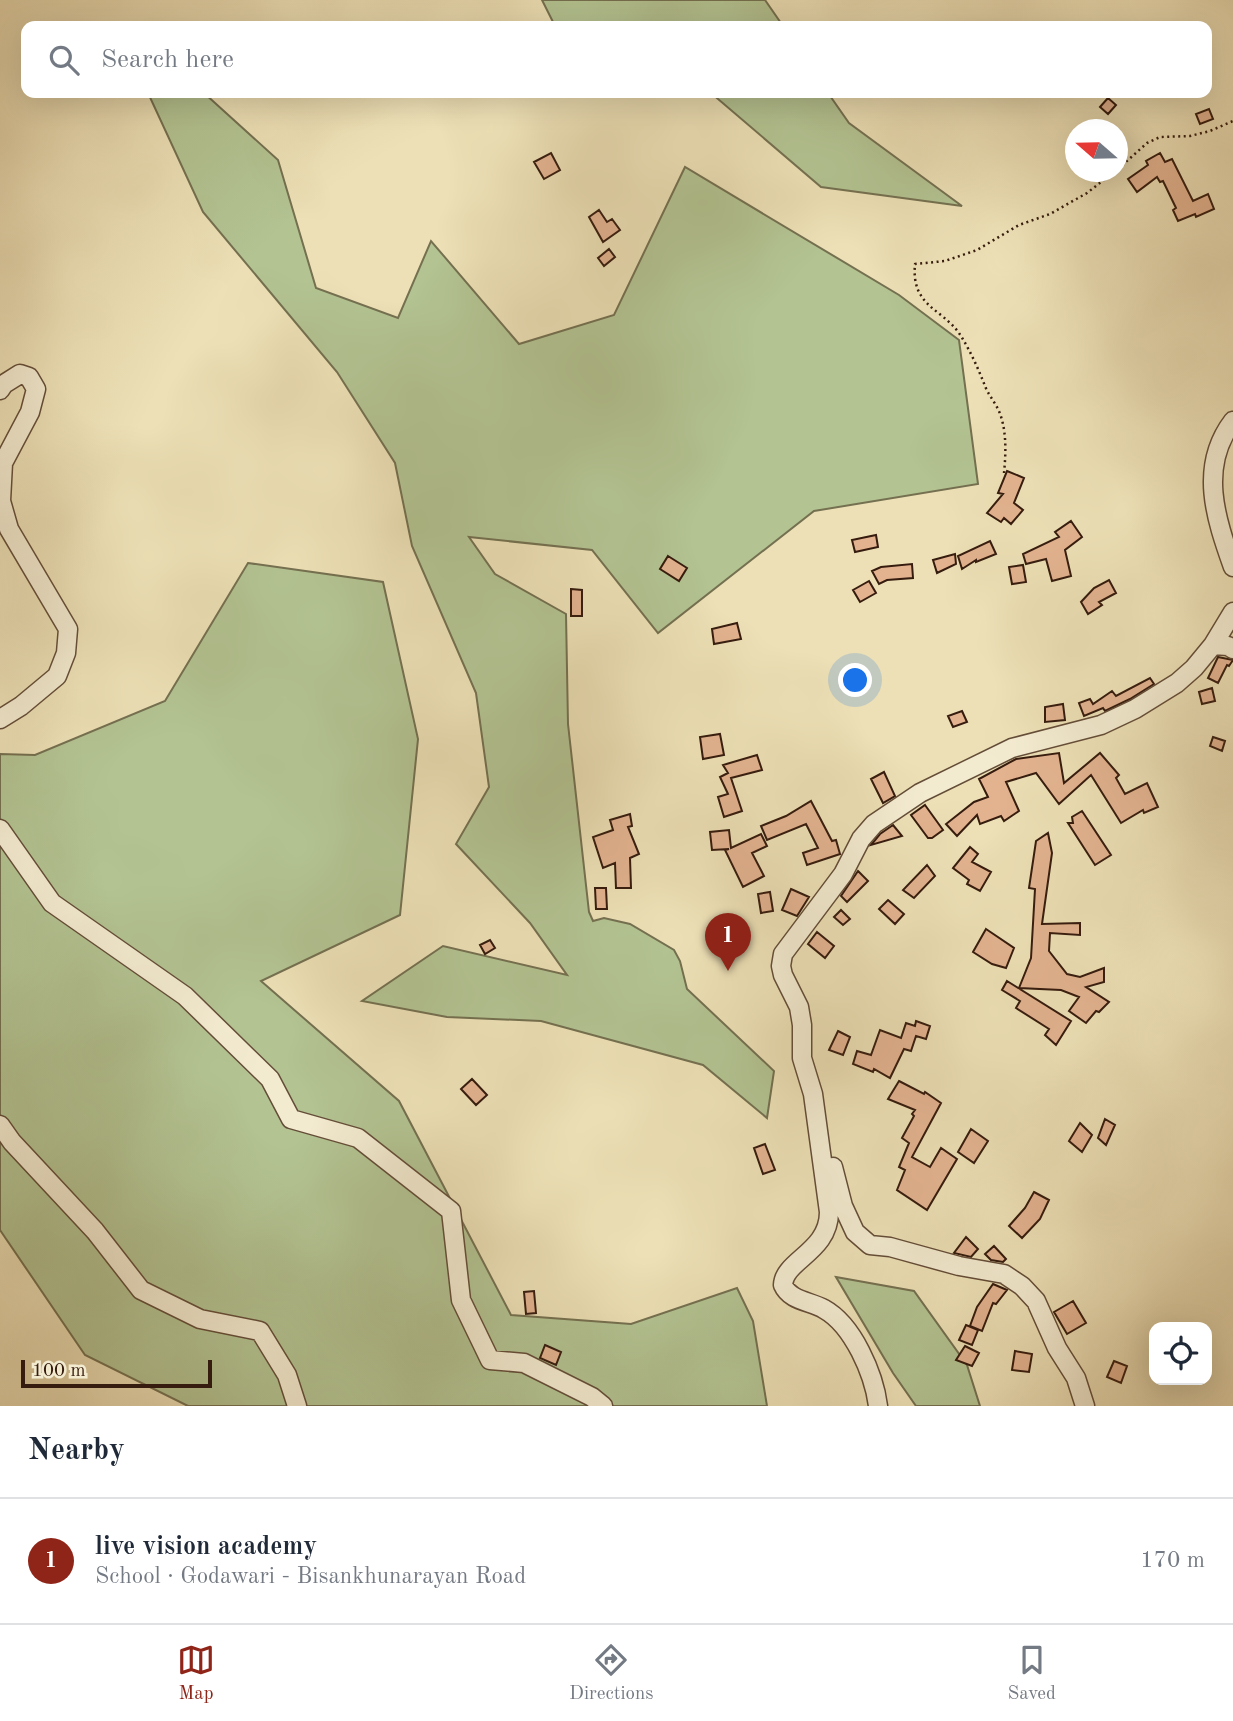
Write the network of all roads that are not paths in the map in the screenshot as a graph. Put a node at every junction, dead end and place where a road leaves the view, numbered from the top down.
1 (0, 390) edge
2 (1233, 421) edge
3 (1233, 567) edge
4 (1233, 612) edge
5 (1213, 645) junction
6 (1233, 649) edge
7 (0, 719) edge
8 (0, 829) edge
9 (0, 1125) edge
10 (820, 1139) junction
11 (297, 1406) edge
12 (603, 1406) edge
13 (878, 1406) edge
14 (1085, 1406) edge

1 - 7 street
2 - 3 street
4 - 5 street
5 - 6 street
5 - 10 street
8 - 12 street
9 - 11 street
10 - 13 street
10 - 14 street

